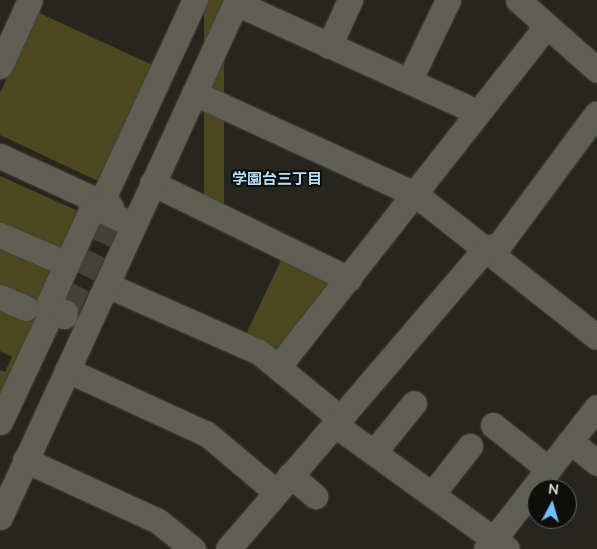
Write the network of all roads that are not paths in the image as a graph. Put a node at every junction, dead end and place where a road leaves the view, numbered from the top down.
1 (30, 0) edge
2 (195, 0) edge
3 (350, 0) edge
4 (448, 0) edge
5 (518, 0) edge
6 (236, 2) edge
7 (546, 27) junction
8 (329, 46) junction
9 (594, 61) edge
10 (0, 66) edge
11 (409, 81) junction
12 (194, 93) junction
13 (477, 112) junction
14 (597, 113) edge
15 (0, 156) edge
16 (152, 184) junction
17 (415, 194) junction
18 (106, 215) junction
19 (135, 222) junction
20 (0, 234) edge
21 (486, 248) junction
22 (51, 257) dead end
23 (350, 279) junction
24 (107, 285) junction
25 (0, 296) edge
26 (26, 308) dead end
27 (597, 337) edge
28 (278, 367) junction
29 (67, 370) junction
30 (414, 403) dead end
31 (597, 407) edge
32 (337, 421) junction
33 (0, 422) edge
34 (493, 424) dead end
35 (570, 441) junction
36 (470, 446) dead end
37 (374, 452) junction
38 (25, 460) junction
39 (597, 463) edge
40 (548, 468) junction
41 (283, 484) junction
42 (434, 493) junction
43 (315, 496) dead end
44 (0, 517) edge
45 (496, 546) edge
46 (193, 549) edge
47 (228, 549) edge

1 - 10 street
2 - 18 street
3 - 8 street
4 - 11 street
5 - 7 street
6 - 8 street
6 - 12 street
7 - 9 street
7 - 13 street
8 - 11 street
11 - 13 street
12 - 16 street
12 - 17 street
13 - 17 street
14 - 21 street
15 - 18 street
16 - 19 street
16 - 23 street
17 - 21 street
17 - 23 street
18 - 19 street
18 - 33 street
19 - 24 street
20 - 22 street
21 - 27 street
21 - 32 street
23 - 28 street
24 - 28 street
24 - 29 street
25 - 26 street
28 - 32 street
29 - 38 street
29 - 41 street
30 - 37 street
31 - 35 street
32 - 37 street
32 - 41 street
34 - 40 street
35 - 39 street
35 - 40 street
36 - 42 street
37 - 42 street
38 - 44 street
38 - 46 street
40 - 45 street
41 - 43 street
41 - 47 street
42 - 45 street

